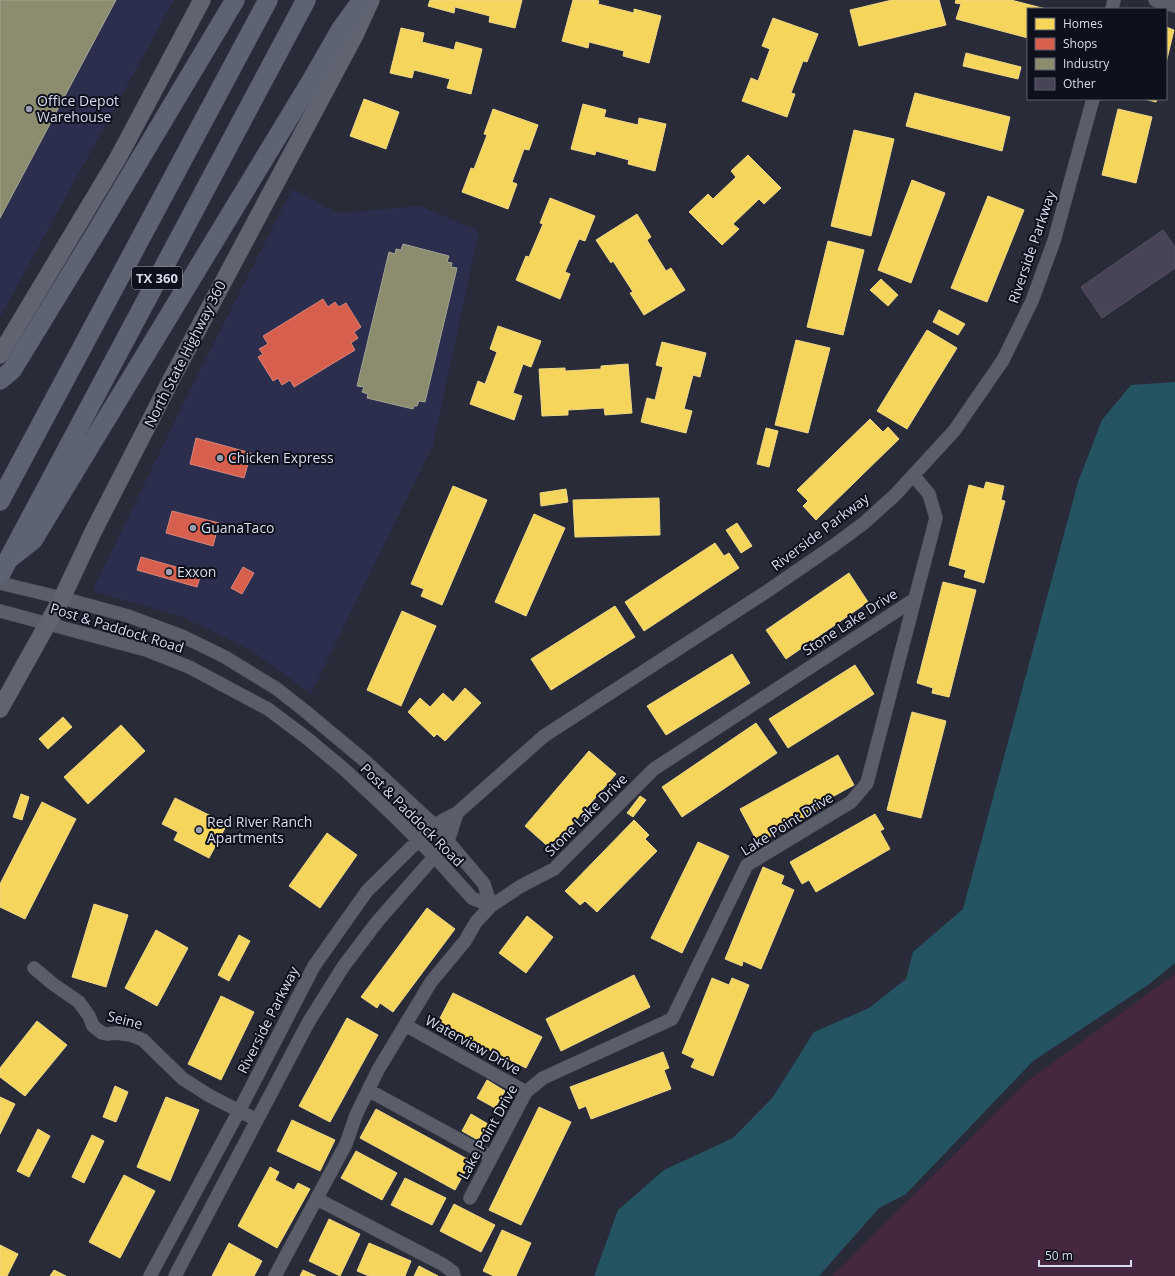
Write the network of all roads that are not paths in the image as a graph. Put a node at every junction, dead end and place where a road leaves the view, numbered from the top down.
1 (202, 0) edge
2 (235, 0) edge
3 (268, 0) edge
4 (306, 0) edge
5 (362, 0) edge
6 (371, 0) edge
7 (1155, 0) edge
8 (1175, 6) edge
9 (1093, 100) edge
10 (0, 355) edge
11 (0, 380) edge
12 (913, 475) junction
13 (0, 501) edge
14 (10, 558) junction
15 (0, 575) edge
16 (0, 583) edge
17 (62, 598) junction
18 (915, 599) junction
19 (5, 612) edge
20 (48, 623) junction
21 (263, 681) junction
22 (256, 703) junction
23 (0, 709) edge
24 (457, 813) junction
25 (434, 825) junction
26 (419, 840) junction
27 (448, 841) junction
28 (434, 856) junction
29 (491, 906) junction
30 (34, 968) dead end
31 (405, 1026) junction
32 (368, 1090) junction
33 (526, 1092) junction
34 (239, 1111) junction
35 (257, 1120) junction
36 (491, 1157) junction
37 (470, 1198) dead end
38 (317, 1199) junction
39 (150, 1276) edge
40 (175, 1276) edge
41 (275, 1276) edge
42 (454, 1276) edge

1 - 10 main road
2 - 11 highway
3 - 13 highway, TX 360
4 - 14 highway, TX 360
5 - 14 highway
6 - 17 main road, North State Highway 360
7 - 8 street
9 - 12 street, Riverside Parkway
12 - 18 street, Lake Point Drive
12 - 24 street, Riverside Parkway
14 - 15 highway, TX 360
16 - 17 street, Post & Paddock Road
17 - 20 main road, North State Highway 360
17 - 21 street, Post & Paddock Road
18 - 29 street, Stone Lake Drive
18 - 33 street, Lake Point Drive
19 - 20 street, Post & Paddock Road
20 - 22 street, Post & Paddock Road
20 - 23 main road, North State Highway 360
21 - 22 street
21 - 25 street, Post & Paddock Road
22 - 26 street, Post & Paddock Road
24 - 25 street, Riverside Parkway
24 - 27 street
25 - 26 street, Riverside Parkway
25 - 27 street, Post & Paddock Road
26 - 28 street, Post & Paddock Road
26 - 34 street, Riverside Parkway
27 - 28 street
27 - 29 street, Post & Paddock Road
28 - 29 street, Post & Paddock Road
28 - 35 street
29 - 31 street, Stone Lake Drive
30 - 34 street, Seine
31 - 32 street, Stone Lake Drive
31 - 33 street, Waterview Drive
32 - 36 street
32 - 38 street, Stone Lake Drive
33 - 36 street, Lake Point Drive
34 - 35 street, Seine
34 - 39 street, Riverside Parkway
35 - 40 street
36 - 37 street, Lake Point Drive
38 - 41 street, Stone Lake Drive
38 - 42 street

